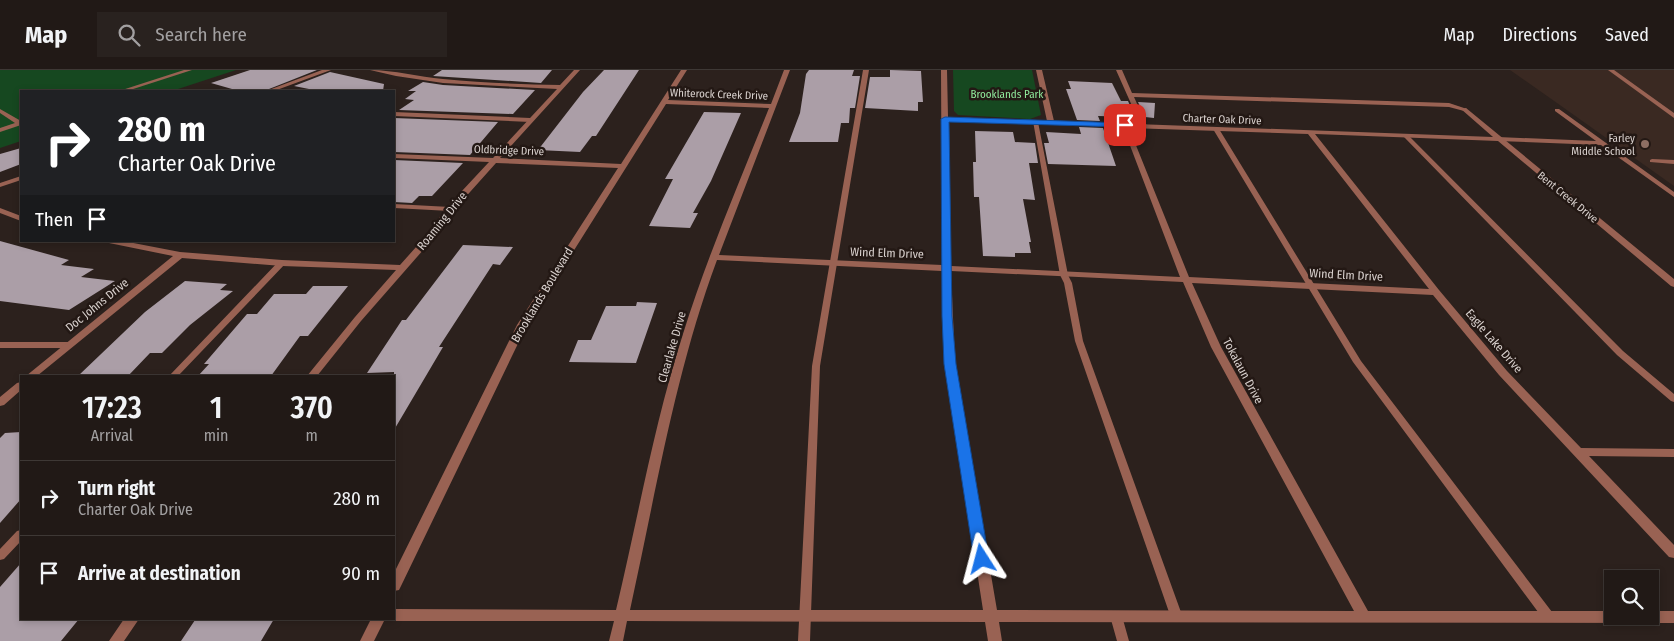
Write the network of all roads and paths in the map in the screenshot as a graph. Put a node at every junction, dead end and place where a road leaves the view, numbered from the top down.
1 (189, 70) edge
2 (328, 70) edge
3 (373, 70) edge
4 (577, 70) edge
5 (684, 70) edge
6 (787, 70) edge
7 (866, 70) edge
8 (944, 70) edge
9 (1039, 70) edge
10 (1119, 70) edge
11 (1611, 70) edge
12 (561, 87) junction
13 (125, 90) edge
14 (273, 90) edge
15 (1130, 95) junction
16 (663, 102) junction
17 (773, 106) junction
18 (1464, 109) joint
19 (1557, 110) dead end
20 (0, 111) edge
21 (395, 114) edge
22 (1674, 116) edge
23 (945, 119) junction
24 (530, 120) junction
25 (20, 122) edge
26 (1035, 122) junction
27 (20, 123) edge
28 (1051, 123) junction
29 (1125, 125) junction
30 (1144, 126) junction
31 (1216, 129) junction
32 (0, 130) edge
33 (1310, 132) junction
34 (1406, 136) junction
35 (1498, 140) junction
36 (1602, 143) junction
37 (395, 156) edge
38 (494, 161) junction
39 (1652, 161) dead end
40 (1674, 162) edge
41 (622, 166) junction
42 (20, 178) edge
43 (0, 186) edge
44 (1674, 195) edge
45 (395, 206) edge
46 (450, 209) junction
47 (0, 210) edge
48 (20, 219) edge
49 (114, 242) edge
50 (180, 254) junction
51 (714, 257) junction
52 (282, 263) junction
53 (832, 263) junction
54 (402, 268) junction
55 (947, 268) junction
56 (1064, 275) junction
57 (1186, 280) junction
58 (1674, 284) edge
59 (1312, 286) junction
60 (1436, 292) junction
61 (0, 344) edge
62 (68, 345) junction
63 (32, 375) edge
64 (174, 375) edge
65 (313, 375) edge
66 (20, 386) edge
67 (1674, 399) edge
68 (0, 403) edge
69 (1579, 452) junction
70 (1674, 453) edge
71 (20, 535) edge
72 (1674, 553) edge
73 (0, 556) edge
74 (395, 584) edge
75 (395, 615) edge
76 (1176, 615) junction
77 (622, 616) junction
78 (1116, 616) junction
79 (1364, 616) junction
80 (1548, 616) junction
81 (805, 617) junction
82 (991, 617) junction
83 (1674, 617) edge
84 (131, 620) edge
85 (377, 620) edge
86 (116, 641) edge
87 (366, 641) edge
88 (616, 641) edge
89 (804, 641) edge
90 (995, 641) edge
91 (1123, 641) edge

1 - 13 lane
2 - 14 street
3 - 12 street
4 - 12 street, Roaming Drive
5 - 16 street, Brooklands Boulevard
6 - 17 street, Clearlake Drive
7 - 53 lane
8 - 23 street
9 - 28 street
10 - 15 lane
11 - 22 lane
12 - 24 street, Roaming Drive
15 - 18 lane
15 - 30 lane
16 - 17 street, Whiterock Creek Drive
16 - 41 street, Brooklands Boulevard
17 - 51 street, Clearlake Drive
18 - 35 street, Bent Creek Drive
19 - 36 lane
20 - 25 lane
21 - 24 lane
23 - 26 street, Charter Oak Drive
23 - 55 street
24 - 38 street, Roaming Drive
26 - 28 street, Charter Oak Drive
26 - 56 lane
27 - 32 lane
28 - 29 street, Charter Oak Drive
29 - 30 street, Charter Oak Drive
29 - 57 street, Tokalaun Drive
30 - 31 street, Charter Oak Drive
31 - 33 street, Charter Oak Drive
31 - 59 lane
33 - 34 street, Charter Oak Drive
33 - 60 street, Eagle Lake Drive
34 - 35 street, Charter Oak Drive
34 - 67 lane
35 - 36 lane
35 - 58 street, Bent Creek Drive
36 - 44 lane
37 - 38 street, Oldbridge Drive
38 - 41 street, Oldbridge Drive
38 - 46 street, Roaming Drive
39 - 40 lane
41 - 74 street, Brooklands Boulevard
42 - 43 street
45 - 46 lane
46 - 54 street, Roaming Drive
47 - 48 street
49 - 50 street
50 - 52 street
50 - 62 street, Doc Johns Drive
51 - 53 street, Wind Elm Drive
51 - 77 street, Clearlake Drive
52 - 54 street
52 - 64 lane
53 - 55 street, Wind Elm Drive
53 - 81 lane
54 - 65 street, Roaming Drive
55 - 56 street, Wind Elm Drive
55 - 82 street
56 - 57 street, Wind Elm Drive
56 - 76 lane
57 - 59 street, Wind Elm Drive
57 - 79 street, Tokalaun Drive
59 - 60 street, Wind Elm Drive
59 - 80 lane
60 - 69 street, Eagle Lake Drive
61 - 62 lane
62 - 63 street, Doc Johns Drive
66 - 68 street
69 - 70 street
69 - 72 street, Eagle Lake Drive
71 - 73 lane
75 - 77 street
76 - 78 street
76 - 79 street
77 - 81 street
77 - 88 street, Clearlake Drive
78 - 82 street
78 - 91 lane
79 - 80 street
80 - 83 street
81 - 82 street
81 - 89 lane
82 - 90 street
84 - 86 street
85 - 87 street

